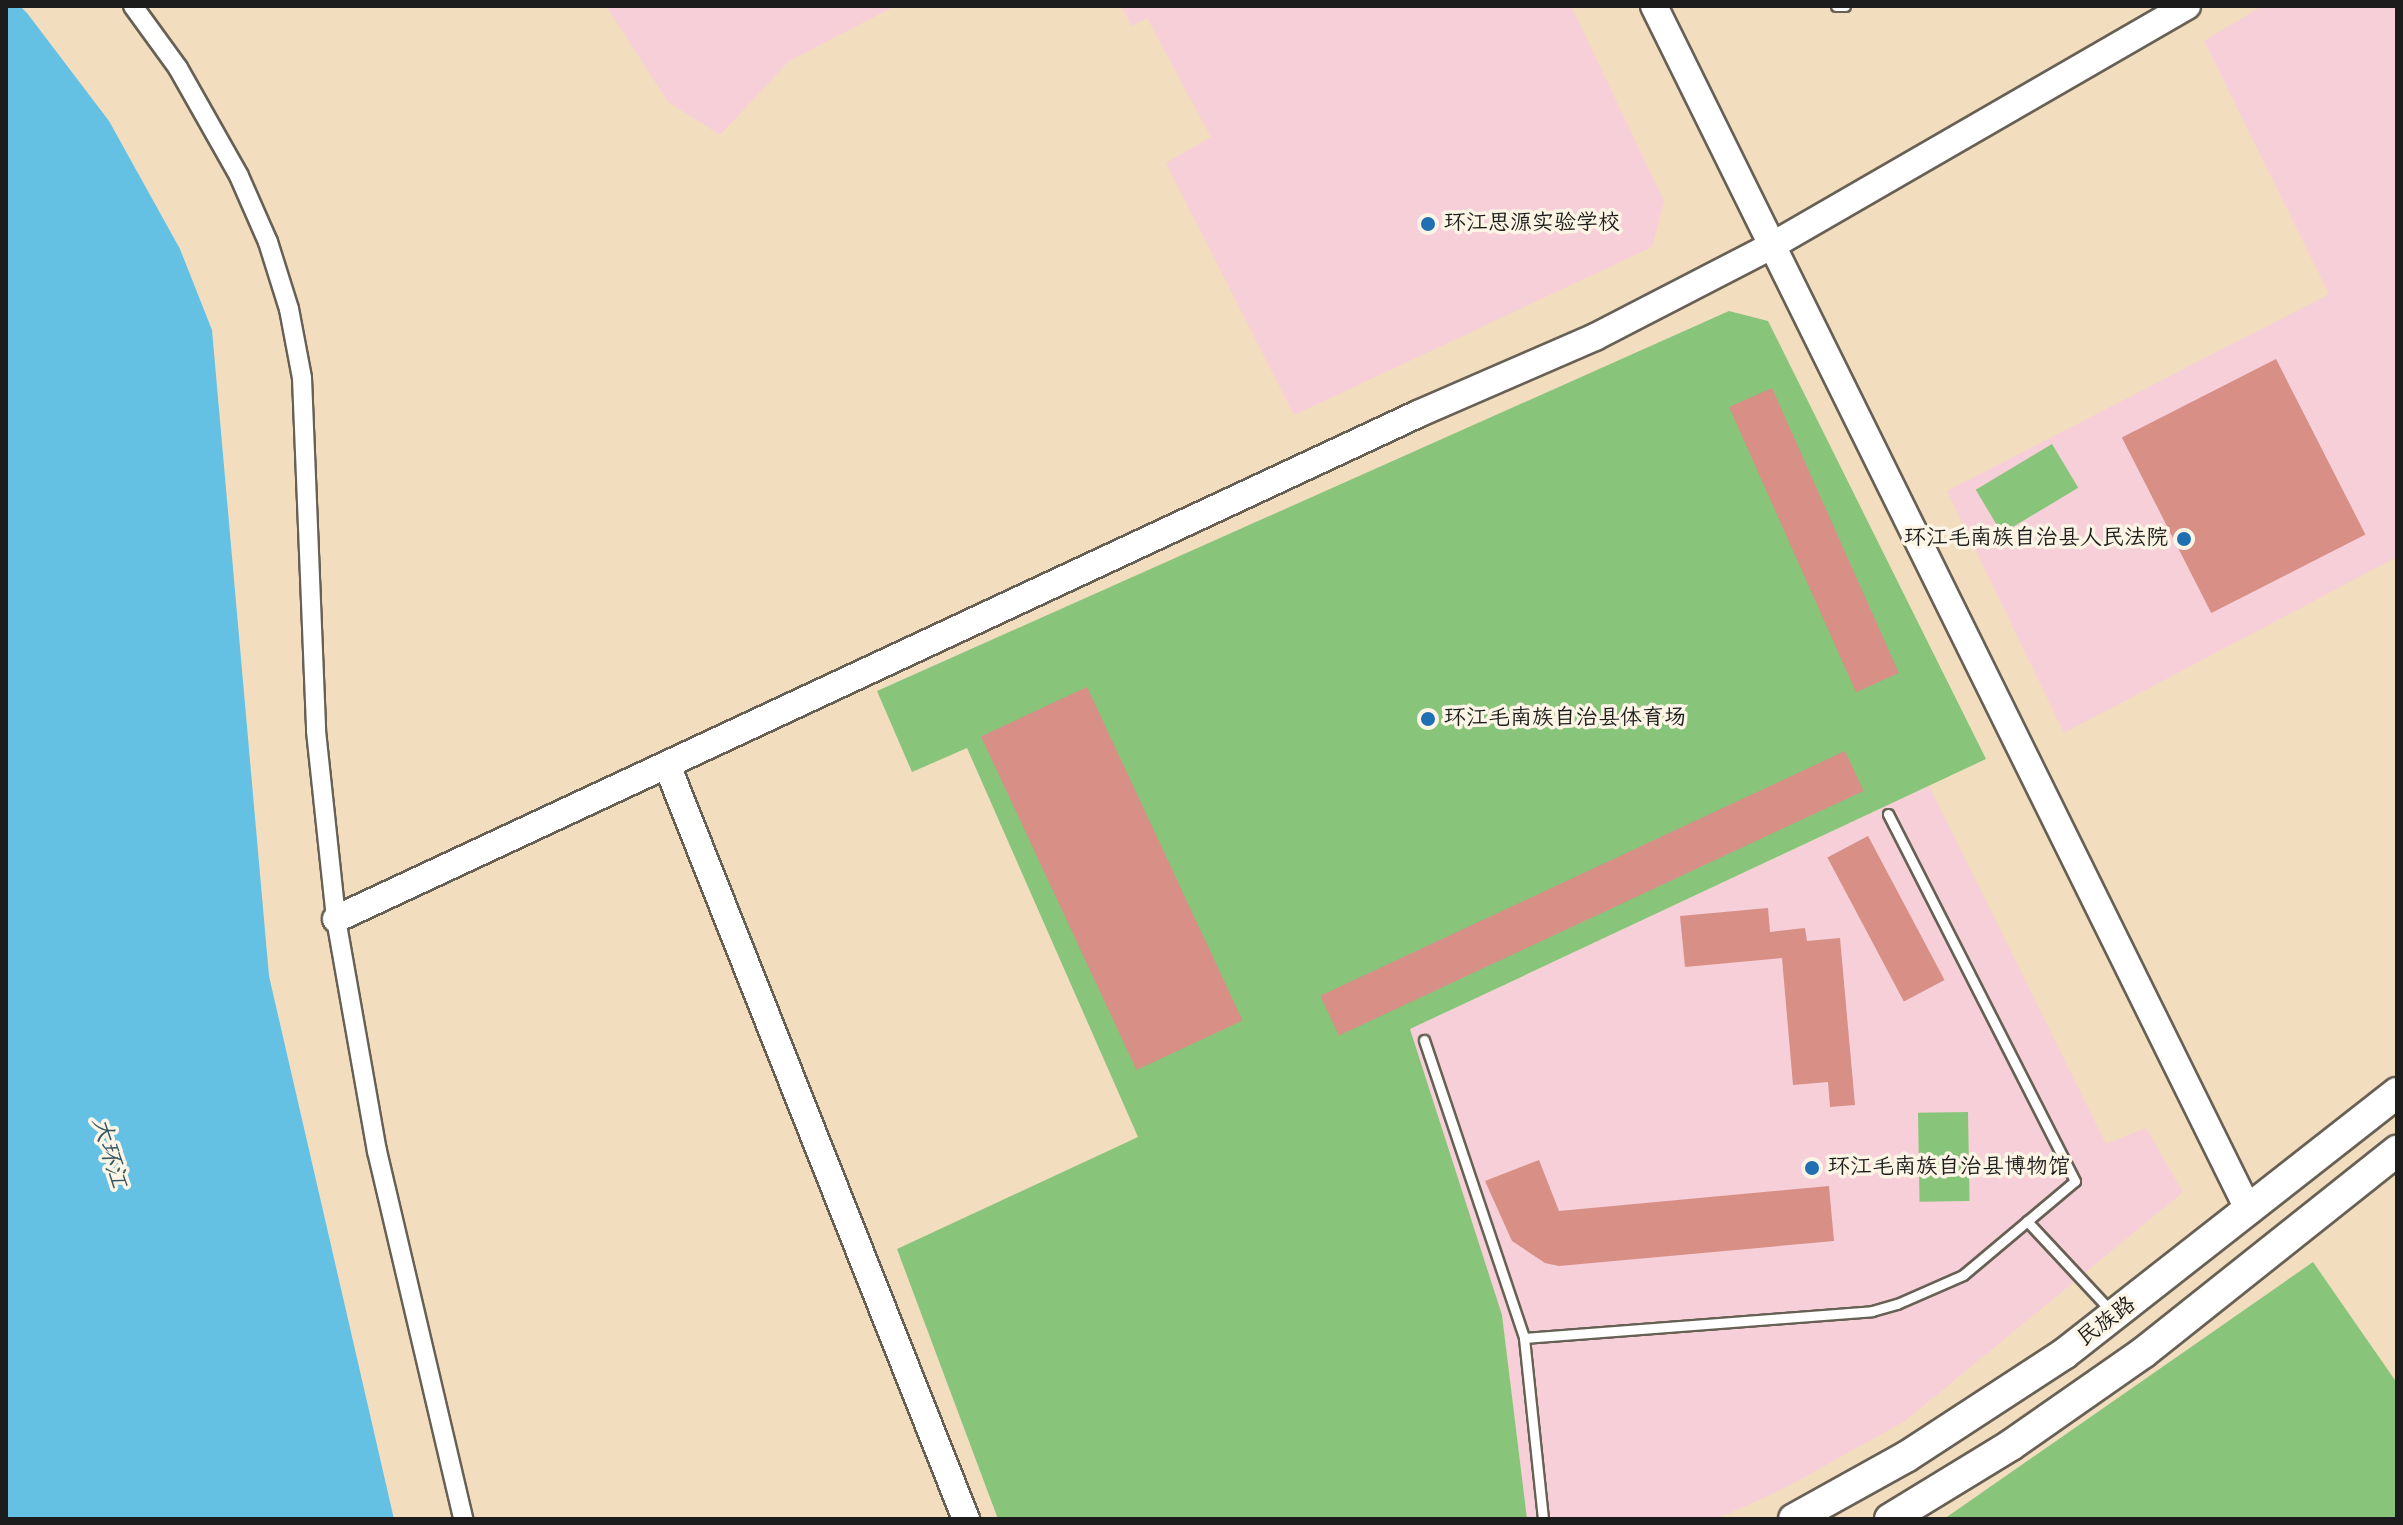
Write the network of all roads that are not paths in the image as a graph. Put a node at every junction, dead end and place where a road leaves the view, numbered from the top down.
1 (133, 6) edge
2 (1654, 6) edge
3 (1836, 6) edge
4 (1845, 6) edge
5 (2187, 6) edge
6 (1772, 246) junction
7 (667, 765) junction
8 (1888, 814) dead end
9 (336, 919) junction
10 (1424, 1040) dead end
11 (2397, 1093) edge
12 (2397, 1151) edge
13 (2249, 1211) junction
14 (2027, 1221) junction
15 (2116, 1316) junction
16 (1524, 1338) junction
17 (463, 1519) edge
18 (966, 1519) edge
19 (1543, 1519) edge
20 (1794, 1519) edge
21 (1890, 1519) edge

1 - 9 street
2 - 6 street
3 - 4 lane
5 - 6 street
6 - 7 street
6 - 13 street
7 - 9 street
7 - 18 street
8 - 14 lane
9 - 17 street
10 - 16 lane
11 - 13 main road, 民族路
12 - 21 main road, 民族路
13 - 15 main road, 民族路
14 - 15 lane
14 - 16 lane
15 - 20 main road, 民族路
16 - 19 lane

